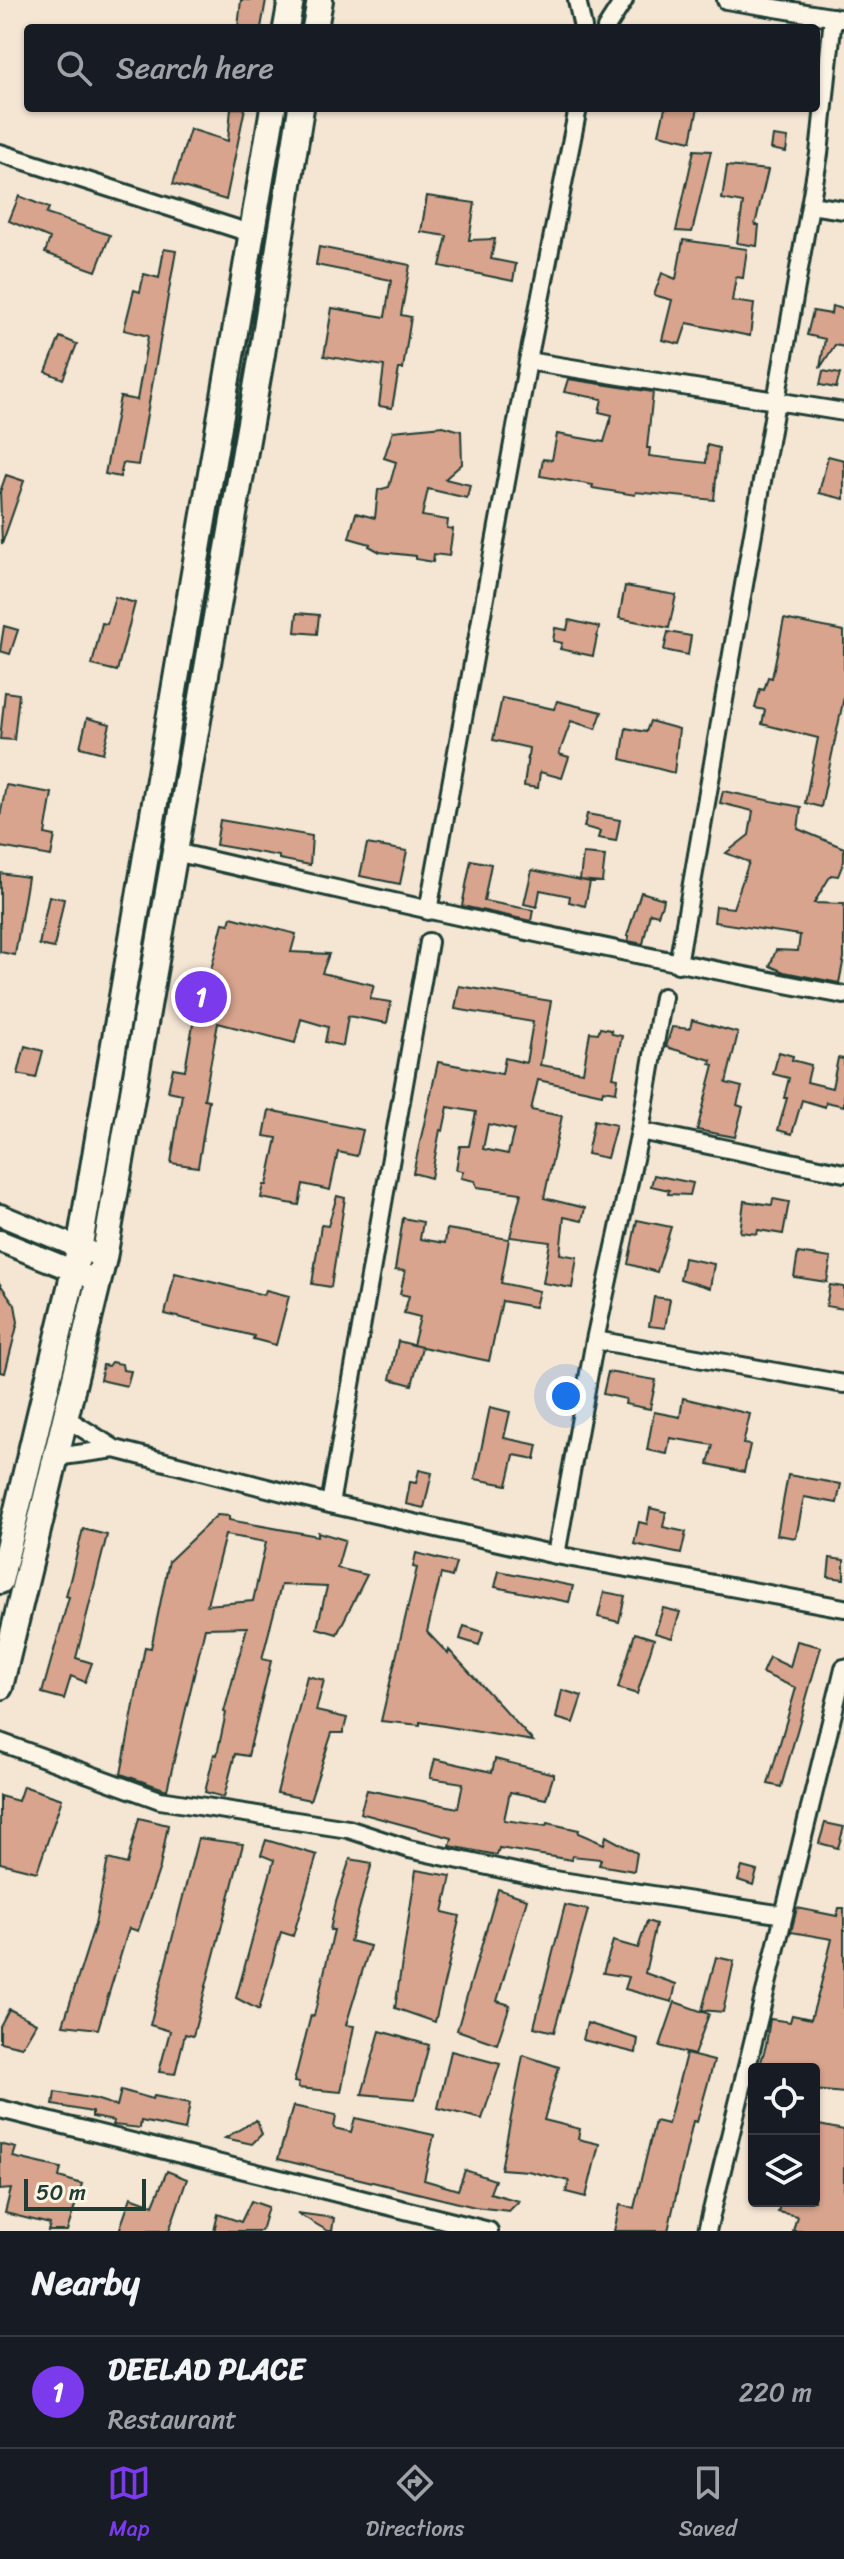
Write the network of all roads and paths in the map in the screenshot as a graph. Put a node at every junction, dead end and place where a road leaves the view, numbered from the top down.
1 (291, 0) edge
2 (320, 0) edge
3 (577, 0) edge
4 (624, 0) edge
5 (726, 0) edge
6 (838, 18) edge
7 (287, 24) edge
8 (316, 24) edge
9 (582, 24) edge
10 (609, 24) edge
11 (272, 112) edge
12 (300, 112) edge
13 (577, 112) edge
14 (0, 153) edge
15 (810, 205) junction
16 (844, 210) edge
17 (253, 234) junction
18 (528, 361) junction
19 (776, 403) junction
20 (844, 412) edge
21 (175, 852) junction
22 (428, 911) junction
23 (429, 942) dead end
24 (678, 964) junction
25 (844, 995) edge
26 (663, 997) dead end
27 (640, 1131) junction
28 (844, 1173) edge
29 (0, 1215) edge
30 (0, 1241) edge
31 (77, 1261) junction
32 (101, 1269) junction
33 (595, 1340) junction
34 (844, 1384) edge
35 (66, 1418) junction
36 (115, 1449) junction
37 (55, 1457) junction
38 (330, 1504) junction
39 (5, 1537) edge
40 (556, 1555) junction
41 (0, 1581) edge
42 (844, 1608) edge
43 (844, 1668) edge
44 (0, 1687) edge
45 (0, 1742) edge
46 (784, 1915) junction
47 (0, 2109) edge
48 (489, 2231) edge
49 (707, 2231) edge

1 - 7 main road
2 - 8 main road
3 - 9 street
4 - 10 street
5 - 6 street
6 - 15 street
11 - 17 main road
12 - 21 main road
13 - 18 street
14 - 17 street
15 - 16 street
15 - 19 street
17 - 31 main road
18 - 19 street
18 - 22 street
19 - 20 street
19 - 24 street
21 - 22 street
21 - 32 main road
22 - 24 street
23 - 38 street
24 - 25 street
26 - 27 street
27 - 28 street
27 - 33 street
29 - 31 street
30 - 31 street
31 - 32 street
31 - 39 main road
32 - 35 main road
33 - 34 street
33 - 40 street
35 - 36 street
35 - 37 main road
36 - 37 street
36 - 38 street
37 - 44 main road
38 - 40 street
39 - 41 main road
40 - 42 street
43 - 46 street
45 - 46 street
46 - 49 street
47 - 48 street

